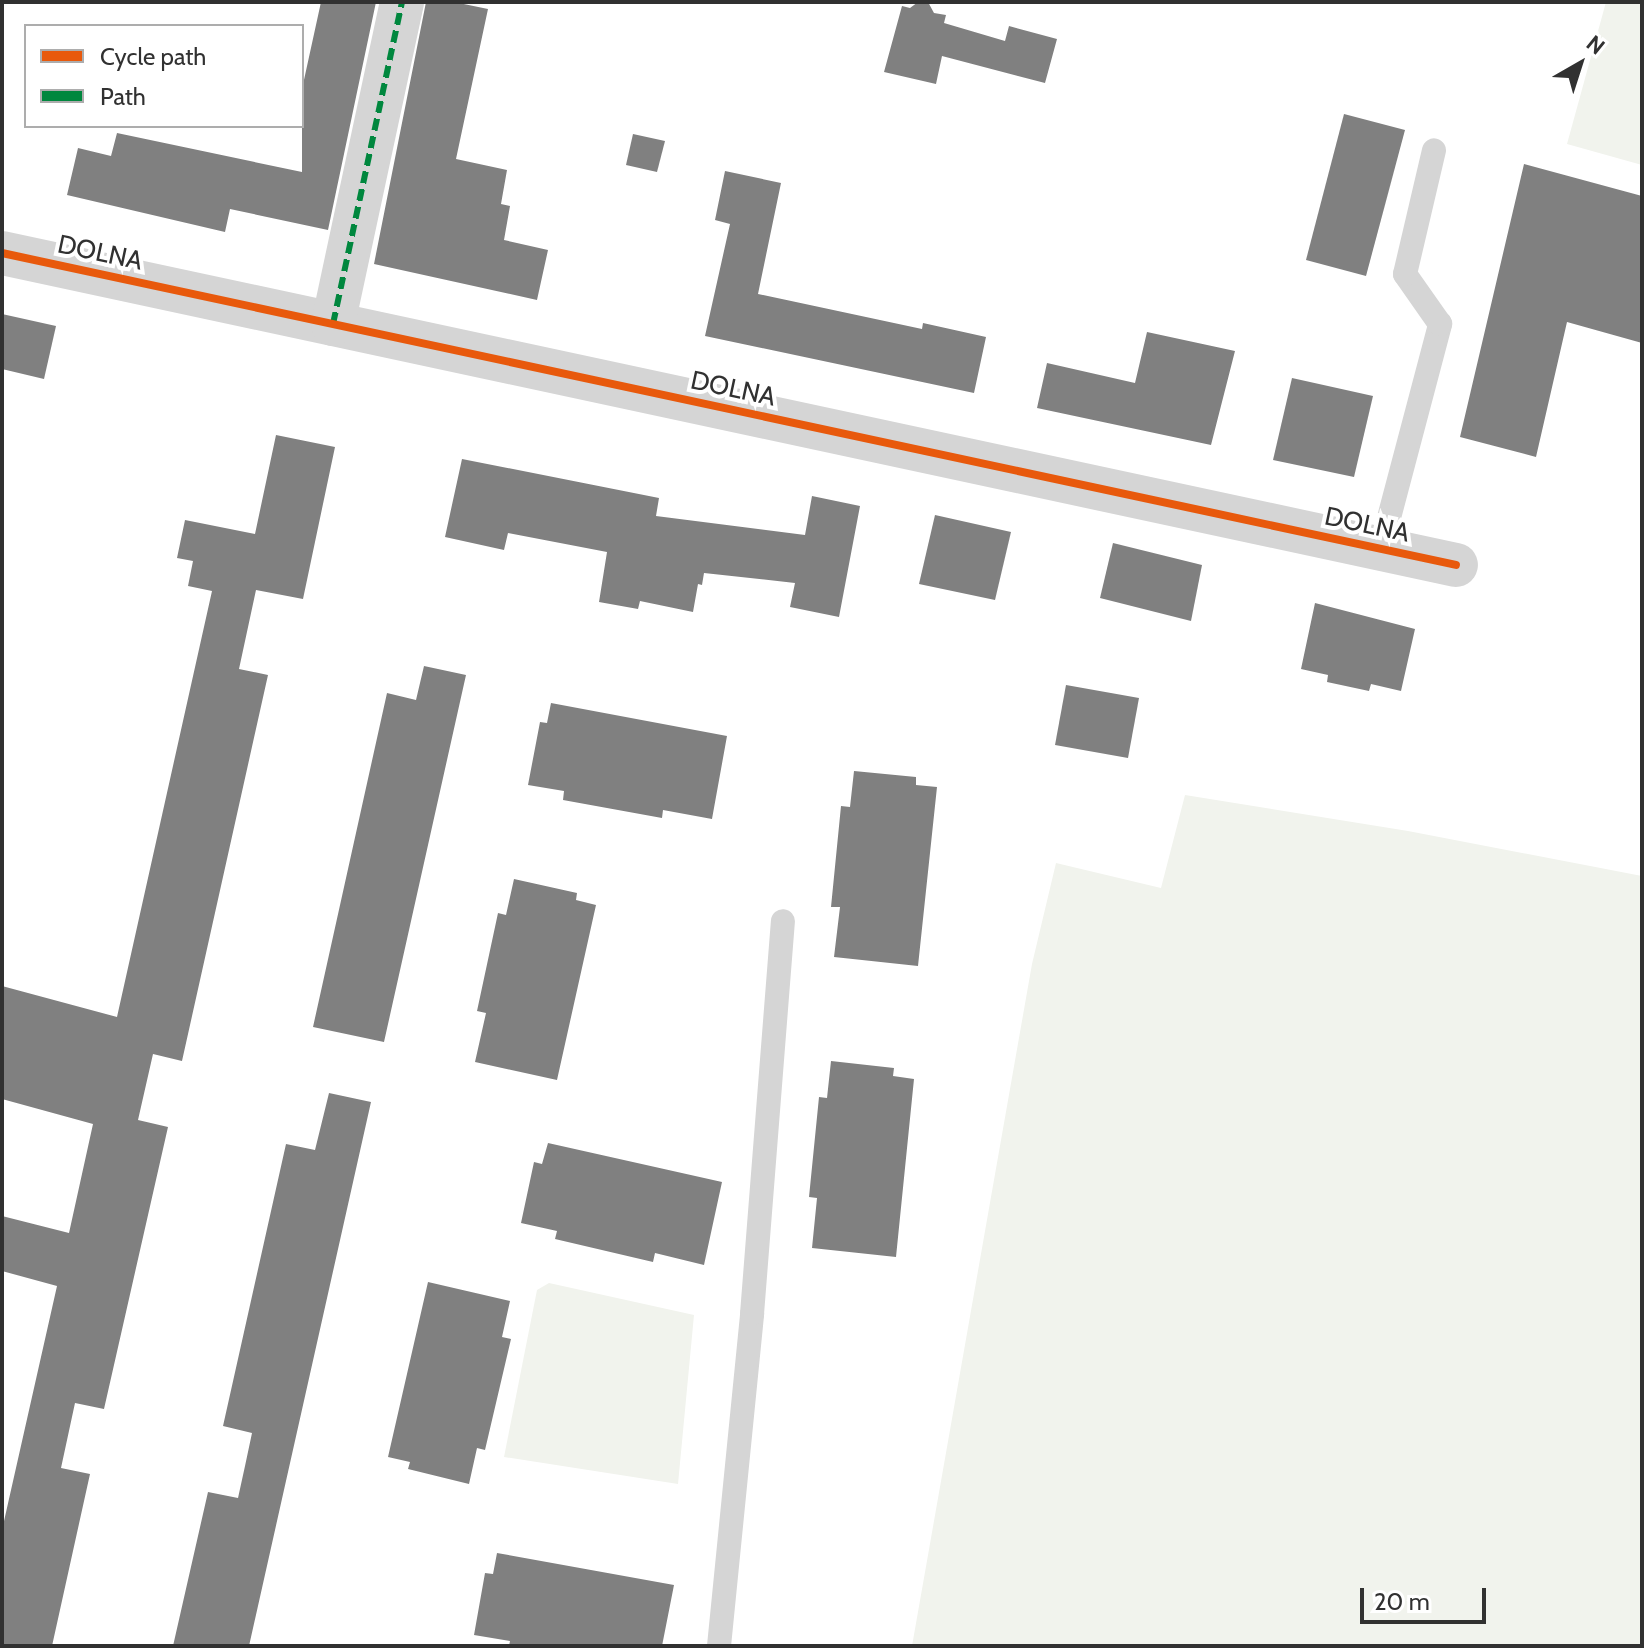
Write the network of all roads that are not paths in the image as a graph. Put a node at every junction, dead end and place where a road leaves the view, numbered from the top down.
1 (402, 2) edge
2 (1434, 150) dead end
3 (2, 253) edge
4 (333, 324) junction
5 (1381, 548) junction
6 (1456, 565) dead end
7 (783, 921) dead end
8 (719, 1646) edge

1 - 4 street
2 - 5 lane
3 - 4 street, DOLNA
4 - 5 street, DOLNA
5 - 6 street, DOLNA
7 - 8 lane

